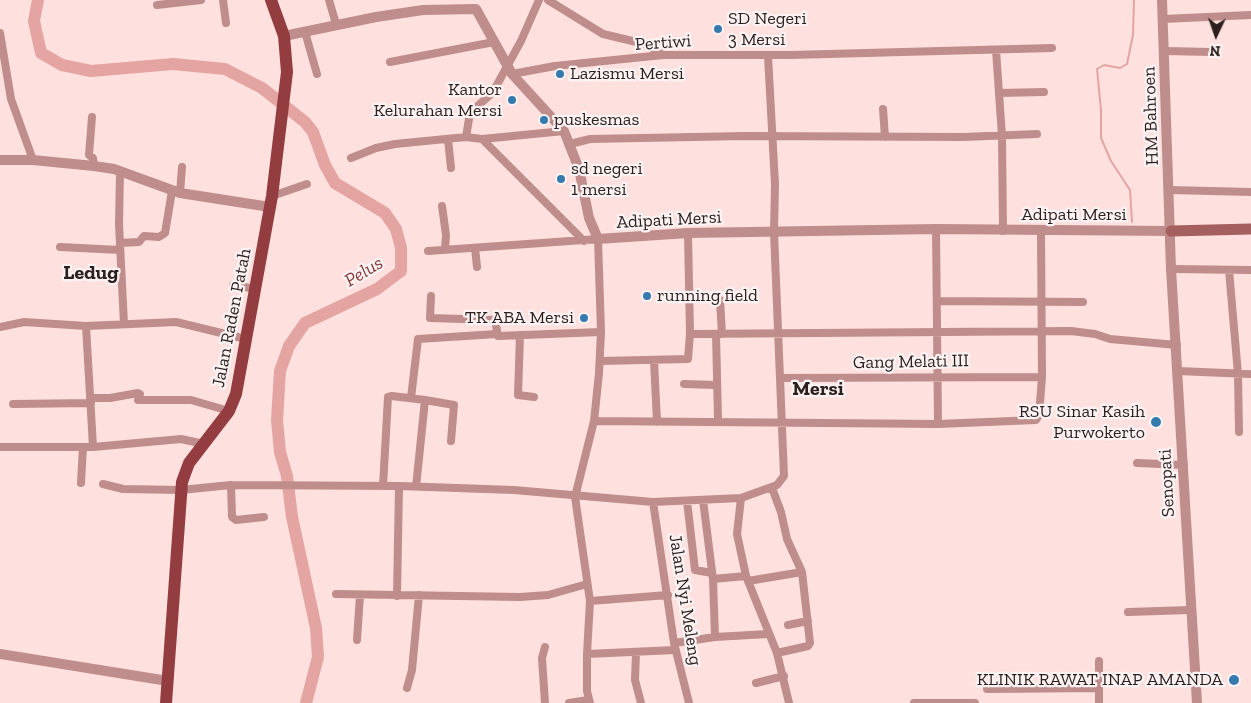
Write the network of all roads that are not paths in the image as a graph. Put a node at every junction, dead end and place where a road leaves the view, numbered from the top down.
1 (201, 0) edge
2 (223, 0) edge
3 (271, 0) edge
4 (329, 0) edge
5 (539, 0) edge
6 (1162, 0) edge
7 (475, 4) edge
8 (555, 4) edge
9 (157, 5) dead end
10 (1251, 15) edge
11 (1163, 19) junction
12 (226, 23) dead end
13 (336, 24) junction
14 (305, 32) junction
15 (0, 33) edge
16 (284, 36) junction
17 (494, 42) junction
18 (1052, 48) dead end
19 (996, 50) junction
20 (1165, 52) junction
21 (1211, 52) dead end
22 (663, 55) junction
23 (768, 56) junction
24 (390, 62) dead end
25 (513, 71) junction
26 (317, 74) dead end
27 (1044, 92) dead end
28 (999, 93) junction
29 (883, 109) dead end
30 (92, 117) dead end
31 (564, 131) junction
32 (1038, 134) dead end
33 (1002, 136) junction
34 (771, 137) junction
35 (885, 137) junction
36 (466, 138) junction
37 (448, 139) junction
38 (482, 140) junction
39 (575, 142) junction
40 (351, 158) dead end
41 (0, 160) edge
42 (33, 160) junction
43 (94, 166) junction
44 (182, 167) dead end
45 (451, 168) dead end
46 (120, 172) junction
47 (307, 184) dead end
48 (1170, 190) junction
49 (176, 192) junction
50 (1251, 192) edge
51 (271, 202) junction
52 (442, 206) dead end
53 (936, 229) junction
54 (1251, 230) edge
55 (1003, 231) junction
56 (1041, 231) junction
57 (1171, 231) junction
58 (774, 232) junction
59 (688, 233) junction
60 (604, 239) junction
61 (584, 241) junction
62 (120, 246) junction
63 (60, 247) dead end
64 (475, 248) junction
65 (445, 249) junction
66 (428, 251) dead end
67 (478, 267) dead end
68 (1171, 269) junction
69 (1229, 270) junction
70 (1251, 270) edge
71 (233, 285) dead end
72 (256, 289) junction
73 (431, 296) dead end
74 (720, 300) dead end
75 (936, 301) junction
76 (1042, 301) junction
77 (1083, 302) dead end
78 (124, 324) junction
79 (86, 326) junction
80 (0, 327) edge
81 (1042, 331) junction
82 (601, 332) junction
83 (937, 332) junction
84 (497, 334) junction
85 (690, 334) junction
86 (719, 334) junction
87 (779, 334) junction
88 (520, 335) junction
89 (246, 339) junction
90 (1177, 344) junction
91 (604, 361) junction
92 (654, 361) junction
93 (1178, 371) junction
94 (1238, 374) junction
95 (1249, 374) dead end
96 (938, 377) junction
97 (1042, 377) junction
98 (781, 378) junction
99 (684, 384) dead end
100 (716, 385) junction
101 (534, 397) dead end
102 (411, 398) junction
103 (90, 400) junction
104 (425, 400) junction
105 (13, 404) dead end
106 (229, 411) junction
107 (718, 418) dead end
108 (596, 421) junction
109 (658, 422) junction
110 (938, 424) junction
111 (781, 425) junction
112 (1240, 432) dead end
113 (452, 441) dead end
114 (204, 444) junction
115 (82, 446) junction
116 (93, 446) junction
117 (0, 447) edge
118 (1136, 463) dead end
119 (1184, 466) junction
120 (81, 484) dead end
121 (103, 484) dead end
122 (231, 485) junction
123 (384, 486) junction
124 (399, 486) junction
125 (416, 487) junction
126 (772, 488) junction
127 (181, 490) junction
128 (579, 497) junction
129 (740, 498) junction
130 (687, 500) junction
131 (703, 500) junction
132 (653, 502) junction
133 (264, 517) dead end
134 (802, 572) junction
135 (712, 576) junction
136 (747, 579) junction
137 (587, 584) junction
138 (336, 594) dead end
139 (360, 595) junction
140 (419, 595) junction
141 (668, 595) junction
142 (397, 596) junction
143 (594, 600) junction
144 (1190, 610) junction
145 (1128, 612) dead end
146 (808, 621) junction
147 (788, 625) dead end
148 (768, 634) junction
149 (716, 637) junction
150 (357, 640) dead end
151 (675, 646) junction
152 (545, 648) dead end
153 (636, 652) junction
154 (777, 653) junction
155 (0, 654) edge
156 (590, 654) junction
157 (1099, 661) dead end
158 (784, 676) junction
159 (168, 681) junction
160 (756, 683) dead end
161 (407, 688) dead end
162 (1099, 688) junction
163 (987, 689) dead end
164 (589, 701) edge
165 (166, 703) edge
166 (545, 703) edge
167 (569, 703) edge
168 (640, 703) edge
169 (689, 703) edge
170 (789, 703) edge
171 (914, 703) edge
172 (975, 703) edge
173 (1099, 703) edge
174 (1197, 703) edge

1 - 9 street
2 - 12 street
3 - 16 main road, Jalan Raden Patah
4 - 13 street
5 - 25 street
6 - 11 street, HM Bahroen
7 - 13 street, Adipati Mersi
7 - 17 street, Adipati Mersi
8 - 22 street
10 - 11 street
11 - 20 street, HM Bahroen
13 - 14 street, Adipati Mersi
14 - 16 street, Adipati Mersi
14 - 26 street
15 - 42 street
16 - 51 main road, Jalan Raden Patah
17 - 24 street
17 - 25 street, Adipati Mersi
18 - 19 street, Pertiwi
19 - 23 street, Pertiwi
19 - 28 street
20 - 21 street
20 - 48 street, HM Bahroen
22 - 23 street, Pertiwi
22 - 25 street, Pertiwi
23 - 34 street
25 - 31 street, Adipati Mersi
25 - 36 street
27 - 28 street
28 - 33 street
29 - 35 street
30 - 43 street
31 - 38 street
31 - 39 street, Adipati Mersi
32 - 33 street
33 - 35 street
33 - 55 street
34 - 35 street
34 - 39 street
34 - 58 street
36 - 37 street
36 - 38 street
37 - 40 street
37 - 45 street
38 - 61 street
39 - 60 street, Adipati Mersi
41 - 42 street
42 - 43 street
43 - 46 street
44 - 49 street
46 - 49 street
46 - 62 street
47 - 51 street
48 - 50 street
48 - 57 street, HM Bahroen
49 - 51 street
49 - 62 street
51 - 72 main road, Jalan Raden Patah
52 - 65 street
53 - 55 street, Adipati Mersi
53 - 58 street, Adipati Mersi
53 - 75 street
54 - 57 main road
55 - 56 street, Adipati Mersi
56 - 57 street, Adipati Mersi
56 - 76 street
57 - 68 street, Senopati
58 - 59 street, Adipati Mersi
58 - 87 street
59 - 60 street, Adipati Mersi
59 - 85 street
60 - 61 street
60 - 82 street
61 - 64 street
62 - 63 street
62 - 78 street
64 - 65 street
64 - 67 street
65 - 66 street
68 - 69 street
68 - 90 street, Senopati
69 - 70 street
69 - 94 street
71 - 72 street
72 - 89 main road, Jalan Raden Patah
73 - 84 street
74 - 86 street
75 - 76 street
75 - 83 street
76 - 77 street
76 - 81 street
78 - 79 street
78 - 89 street
79 - 80 street
79 - 103 street
81 - 83 street
81 - 90 street
81 - 97 street
82 - 88 street
82 - 91 street
83 - 87 street
83 - 96 street
84 - 88 street
84 - 102 street
85 - 86 street
85 - 92 street
86 - 87 street
86 - 100 street
87 - 98 street
88 - 101 street
89 - 106 main road, Jalan Raden Patah
90 - 93 street, Senopati
91 - 92 street
91 - 108 street
92 - 109 street
93 - 94 street
93 - 119 street, Senopati
94 - 95 street
94 - 112 street
96 - 97 street, Gang Melati III
96 - 98 street, Gang Melati III
96 - 110 street
97 - 110 street
98 - 111 street
99 - 100 street
100 - 107 street
102 - 104 street
102 - 123 street
103 - 105 street
103 - 106 street
103 - 116 street
104 - 113 street
104 - 125 street
106 - 114 main road, Jalan Raden Patah
108 - 109 street
108 - 128 street
109 - 111 street
110 - 111 street
111 - 126 street
114 - 116 street
114 - 127 main road, Jalan Raden Patah
115 - 116 street
115 - 117 street
115 - 120 street
118 - 119 street
119 - 144 street, Senopati
121 - 127 street
122 - 123 street
122 - 127 street
122 - 133 street
123 - 124 street
124 - 125 street
124 - 142 street
125 - 128 street
126 - 129 street
126 - 134 street
127 - 159 main road, Jalan Raden Patah
128 - 132 street
128 - 137 street
129 - 131 street
129 - 136 street
130 - 131 street
130 - 132 street
130 - 135 street
131 - 135 street
132 - 141 street, Jalan Nyi Meleng
134 - 136 street
134 - 146 street
135 - 136 street
135 - 149 street
136 - 148 street
137 - 140 street
137 - 143 street
138 - 139 street
139 - 142 street
139 - 150 street
140 - 142 street
140 - 161 street
141 - 143 street
141 - 151 street, Jalan Nyi Meleng
143 - 156 street
144 - 145 street
144 - 174 street, Senopati
146 - 147 street
146 - 154 street
148 - 149 street
148 - 154 street
149 - 151 street
151 - 153 street
151 - 169 street, Jalan Nyi Meleng
152 - 166 street
153 - 156 street
153 - 168 street
154 - 158 street
155 - 159 street
156 - 164 street
157 - 162 street
158 - 160 street
158 - 170 street
159 - 165 main road, Jalan Raden Patah
162 - 163 street
162 - 173 street
164 - 167 street
171 - 172 street

